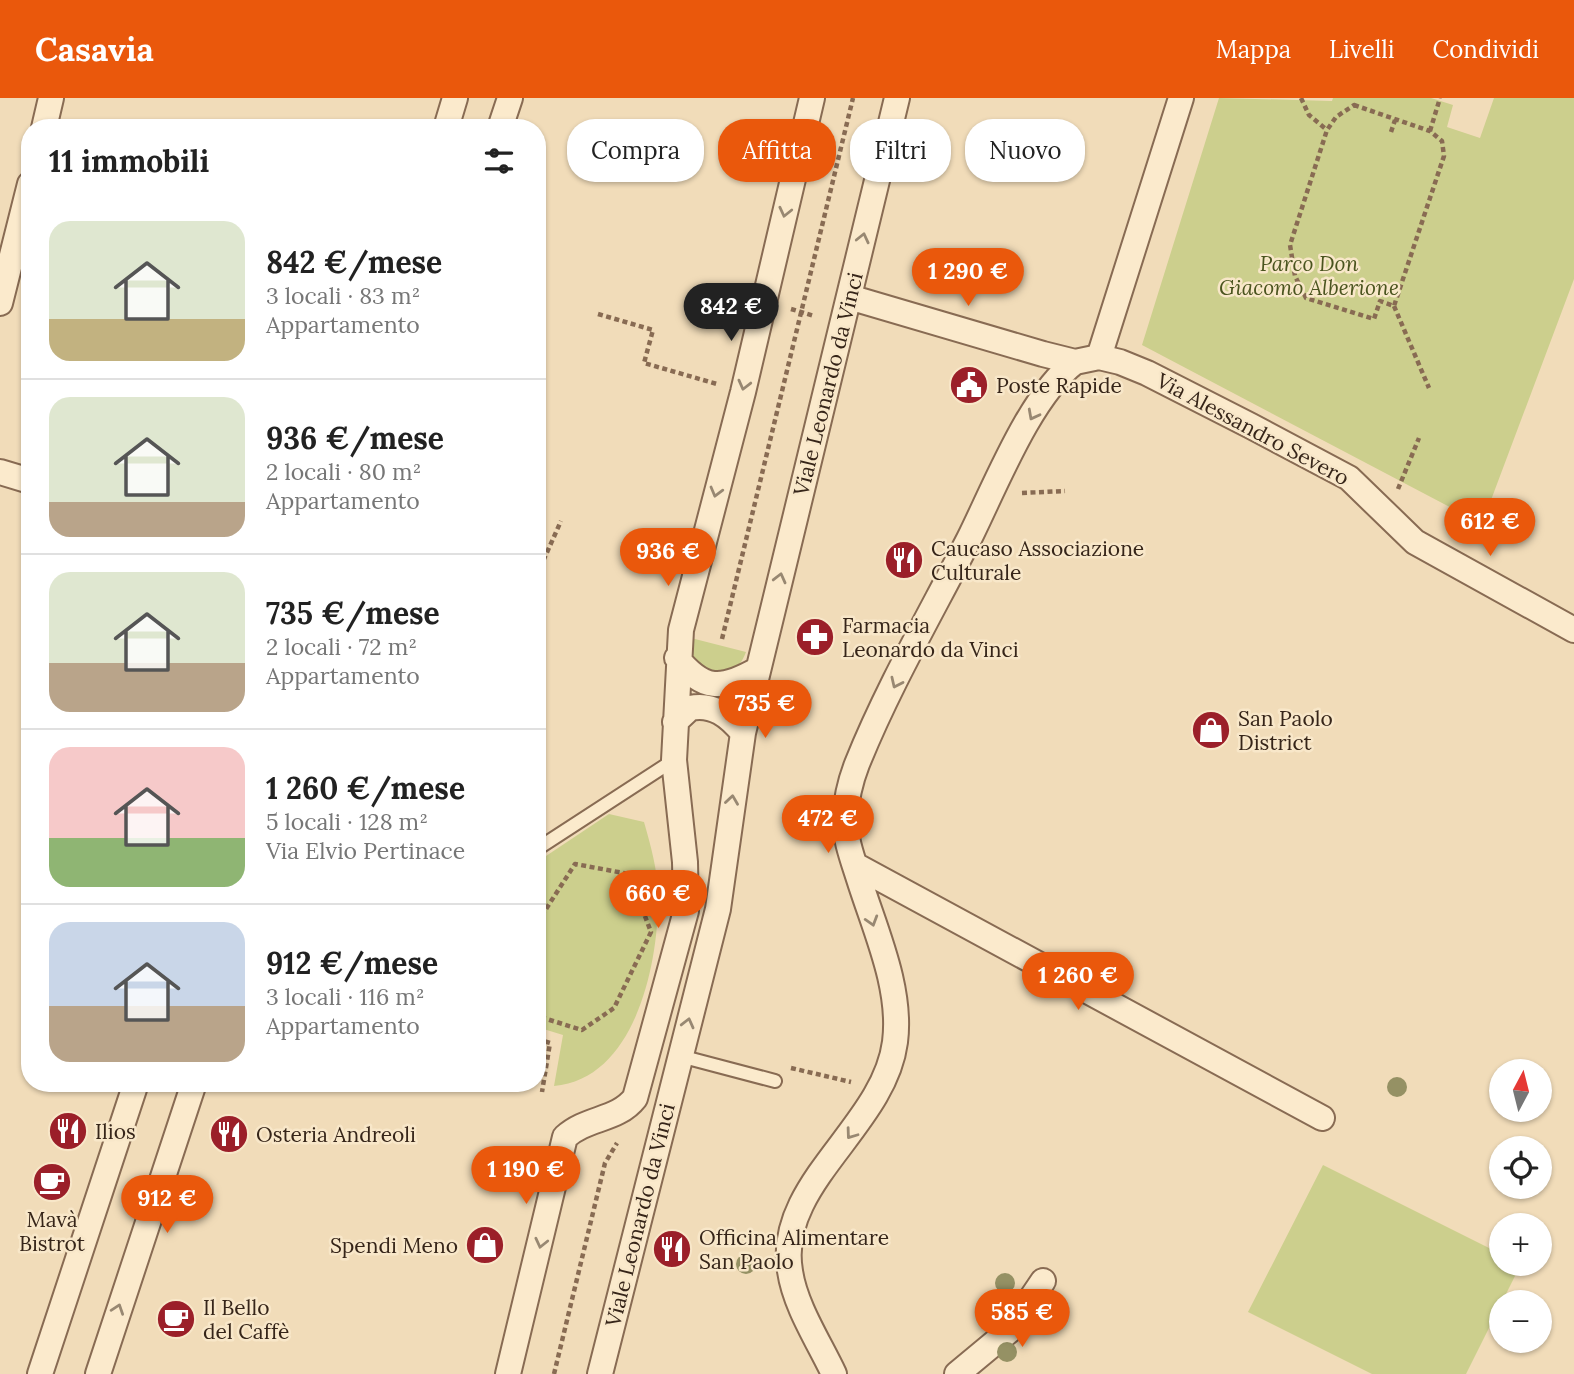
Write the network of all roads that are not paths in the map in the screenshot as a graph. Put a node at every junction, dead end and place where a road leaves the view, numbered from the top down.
1 (51, 98) edge
2 (455, 98) edge
3 (510, 98) edge
4 (812, 98) edge
5 (897, 98) edge
6 (1181, 98) edge
7 (46, 119) edge
8 (449, 119) edge
9 (503, 119) edge
10 (21, 220) edge
11 (849, 297) junction
12 (0, 303) edge
13 (1099, 357) junction
14 (1075, 362) junction
15 (0, 472) edge
16 (21, 478) edge
17 (1574, 630) edge
18 (677, 658) junction
19 (757, 670) junction
20 (675, 722) junction
21 (743, 733) junction
22 (674, 760) junction
23 (546, 843) edge
24 (855, 865) junction
25 (680, 1056) junction
26 (775, 1081) dead end
27 (133, 1092) edge
28 (191, 1092) edge
29 (1322, 1118) dead end
30 (1043, 1281) dead end
31 (40, 1374) edge
32 (98, 1374) edge
33 (508, 1374) edge
34 (600, 1374) edge
35 (834, 1374) edge
36 (957, 1374) edge

1 - 7 street
2 - 8 street
3 - 9 street
4 -> 18 street, Viale Leonardo da Vinci
11 -> 5 street, Viale Leonardo da Vinci
6 - 13 street
10 - 12 street
11 - 14 street
19 -> 11 street, Viale Leonardo da Vinci
13 - 14 street
13 - 17 street, Via Alessandro Severo
14 -> 24 street
15 - 16 street
18 - 19 street
18 - 20 street, Viale Leonardo da Vinci
19 - 21 street, Viale Leonardo da Vinci
20 - 21 street
20 - 22 street, Viale Leonardo da Vinci
25 -> 21 street, Viale Leonardo da Vinci
22 - 23 lane
22 -> 33 street, Viale Leonardo da Vinci
24 - 29 street
24 -> 35 street
25 - 26 lane
25 - 34 street, Viale Leonardo da Vinci
27 - 31 street
32 -> 28 street
30 - 36 street

